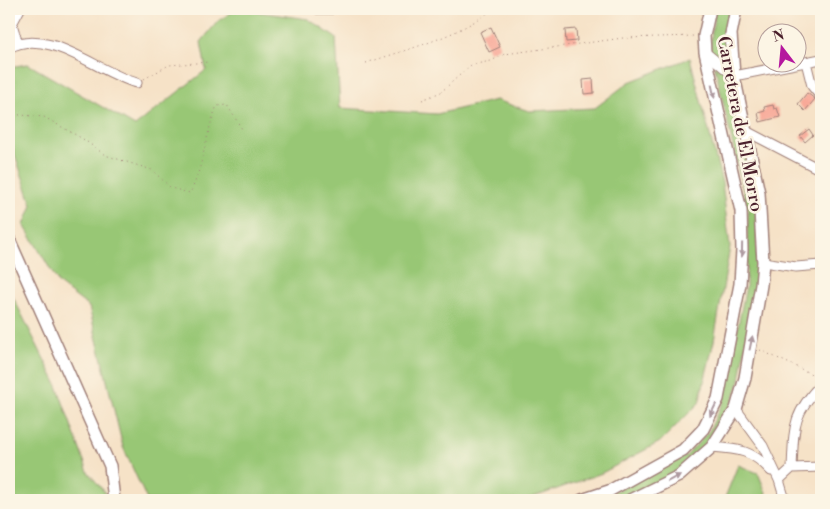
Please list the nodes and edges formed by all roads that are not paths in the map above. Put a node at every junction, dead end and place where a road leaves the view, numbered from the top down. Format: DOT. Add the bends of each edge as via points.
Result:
graph roads {
  1 [pos="20,9"];
  2 [pos="710,9"];
  3 [pos="736,9"];
  4 [pos="18,44"];
  5 [pos="9,48"];
  6 [pos="705,52"];
  7 [pos="821,59"];
  8 [pos="808,62"];
  9 [pos="808,70"];
  10 [pos="758,71"];
  11 [pos="734,76"];
  12 [pos="137,83"];
  13 [pos="821,96"];
  14 [pos="746,131"];
  15 [pos="821,170"];
  16 [pos="9,239"];
  17 [pos="763,262"];
  18 [pos="821,265"];
  19 [pos="821,384"];
  20 [pos="736,408"];
  21 [pos="712,447"];
  22 [pos="821,467"];
  23 [pos="792,468"];
  24 [pos="779,480"];
  25 [pos="114,500"];
  26 [pos="582,500"];
  27 [pos="630,500"];
  28 [pos="785,500"];
  1 -- 4 [label="street" via="12,24"];
  2 -- 6 [label="main road, Carretera de El Morro" via="704,36"];
  3 -- 11 [label="main road, Carretera de El Morro" via="731,34"];
  4 -- 5 [label="street"];
  4 -- 12 [label="street" via="35,41 73,53"];
  6 -- 11 [label="street"];
  6 -- 26 [label="main road, Carretera de El Morro, one-way" via="741,211 740,284 718,399 704,429 683,450 609,491"];
  7 -- 8 [label="street"];
  9 -- 13 [label="street" via="812,86"];
  10 -- 11 [label="street"];
  11 -- 14 [label="main road, Carretera de El Morro"];
  14 -- 15 [label="street"];
  14 -- 17 [label="main road, Carretera de El Morro" via="759,193"];
  16 -- 25 [label="main road" via="110,466"];
  17 -- 18 [label="street" via="796,267"];
  20 -- 17 [label="main road, Carretera de El Morro, one-way" via="745,378"];
  19 -- 23 [label="street" via="803,403 794,424"];
  20 -- 21 [label="main road, Carretera de El Morro"];
  20 -- 24 [label="street" via="757,435"];
  21 -- 24 [label="street" via="758,456"];
  27 -- 21 [label="main road, Carretera de El Morro, one-way" via="679,476"];
  22 -- 23 [label="street"];
  23 -- 24 [label="street"];
  24 -- 28 [label="street"];
}
